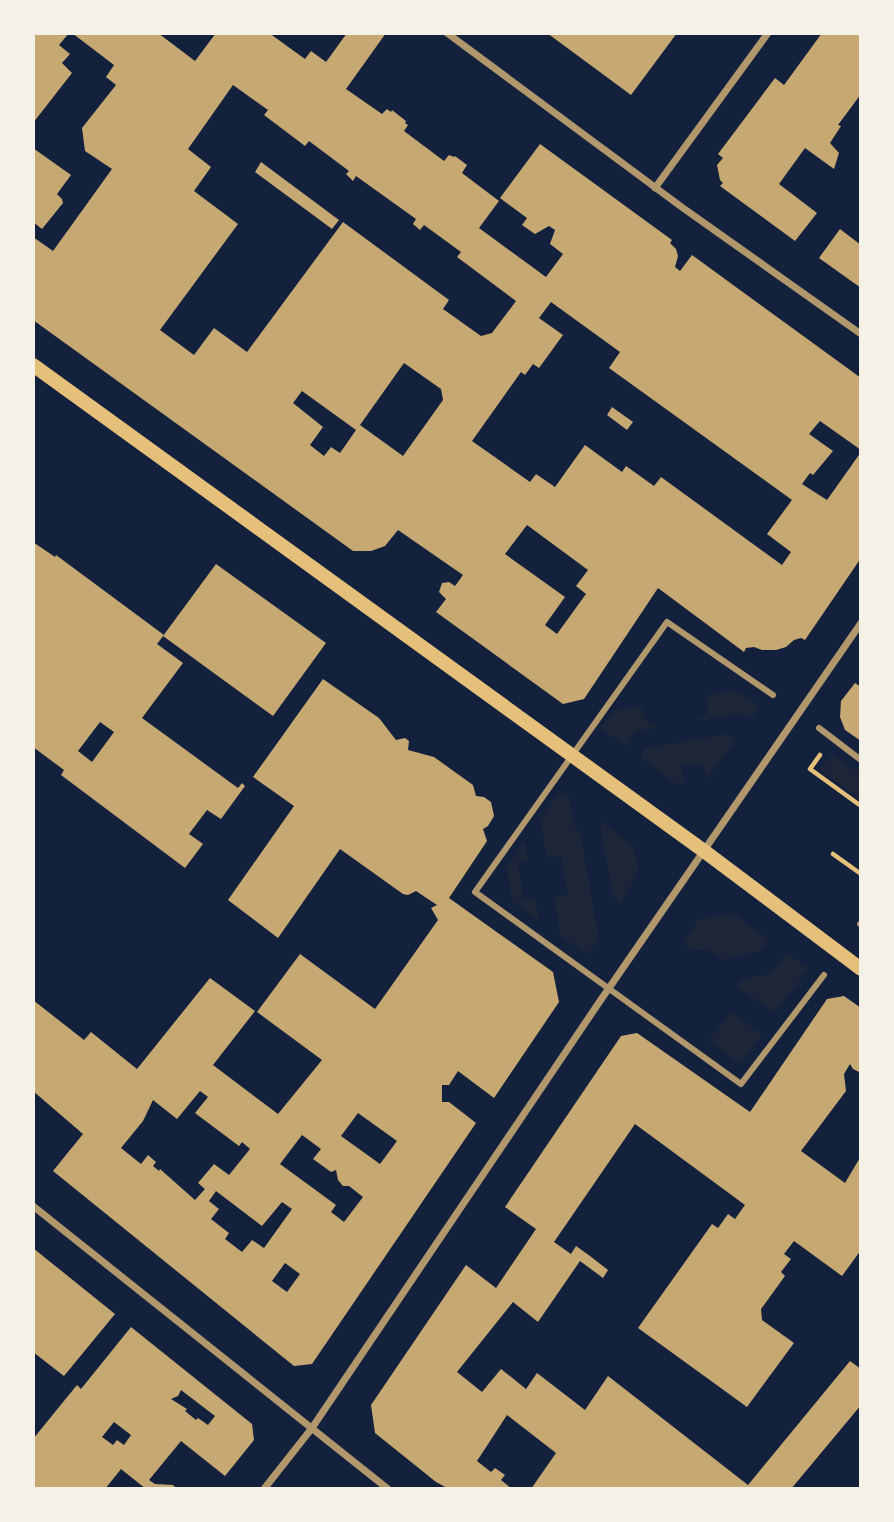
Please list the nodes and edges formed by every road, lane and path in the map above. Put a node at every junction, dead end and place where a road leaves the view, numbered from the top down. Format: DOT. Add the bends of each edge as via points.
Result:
graph roads {
  1 [pos="447,33"];
  2 [pos="768,33"];
  3 [pos="655,188"];
  4 [pos="861,334"];
  5 [pos="33,365"];
  6 [pos="861,623"];
  7 [pos="773,695"];
  8 [pos="819,728"];
  9 [pos="832,738"];
  10 [pos="570,754"];
  11 [pos="861,760"];
  12 [pos="861,806"];
  13 [pos="704,850"];
  14 [pos="834,854"];
  15 [pos="861,874"];
  16 [pos="861,970"];
  17 [pos="824,975"];
  18 [pos="610,988"];
  19 [pos="33,1206"];
  20 [pos="312,1428"];
  21 [pos="264,1489"];
  22 [pos="388,1489"];
  1 -- 3 [label="street"];
  2 -- 3 [label="street"];
  3 -- 4 [label="street"];
  5 -- 10 [label="main road"];
  6 -- 13 [label="street"];
  7 -- 10 [label="street" via="667,622"];
  8 -- 9 [label="street"];
  9 -- 11 [label="street"];
  9 -- 12 [label="path" via="810,769"];
  10 -- 13 [label="main road"];
  10 -- 18 [label="street" via="475,892"];
  13 -- 16 [label="main road"];
  13 -- 18 [label="street"];
  14 -- 15 [label="path"];
  17 -- 18 [label="street" via="741,1084"];
  18 -- 20 [label="street"];
  19 -- 20 [label="street"];
  20 -- 21 [label="street"];
  20 -- 22 [label="street"];
}
